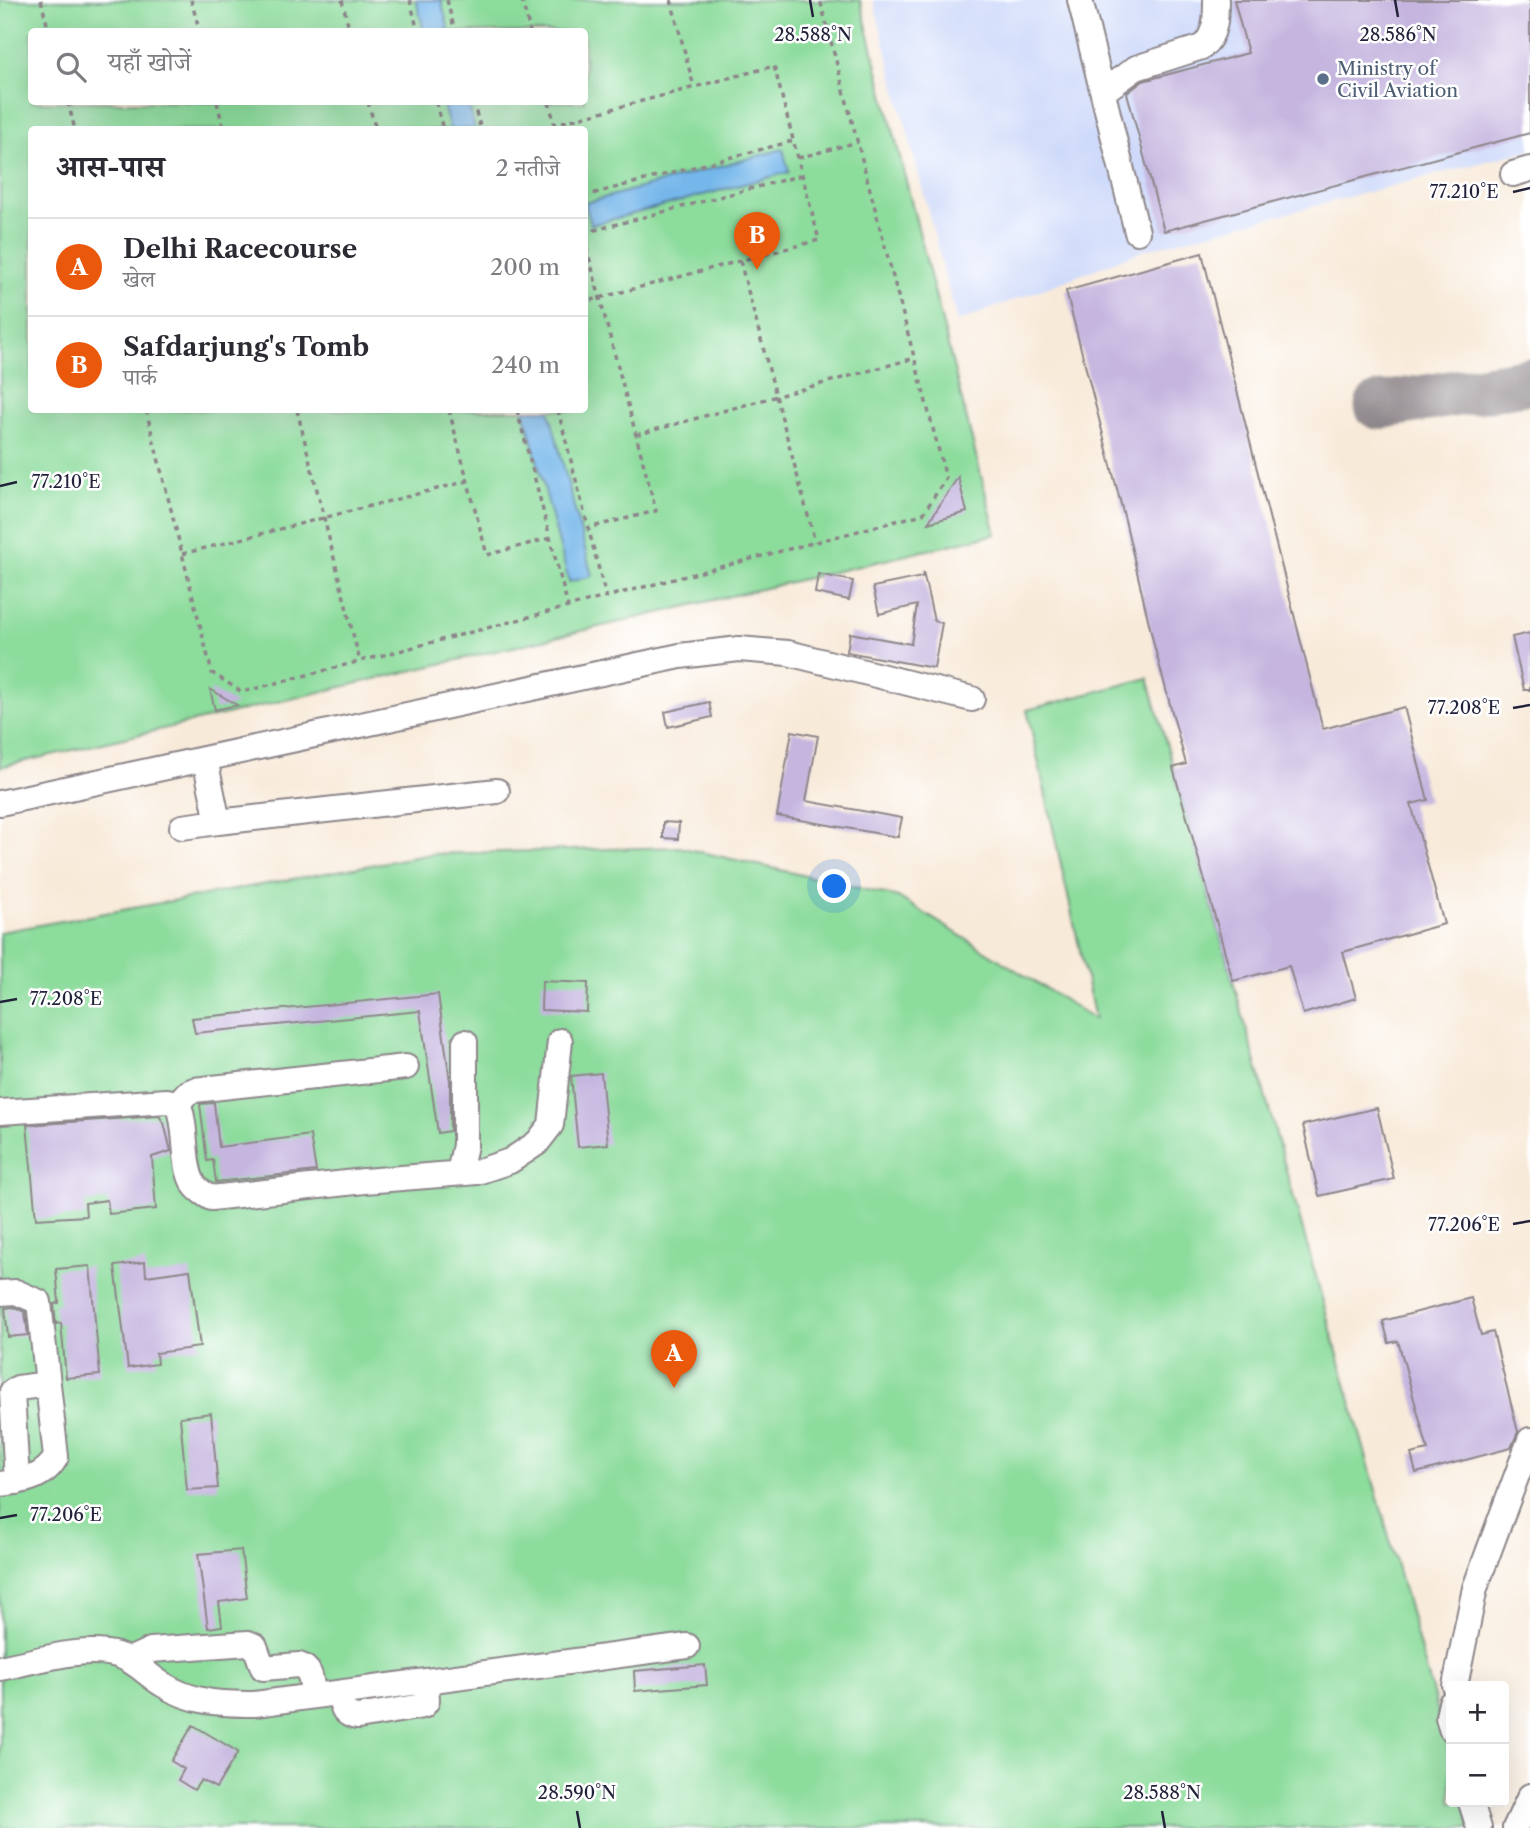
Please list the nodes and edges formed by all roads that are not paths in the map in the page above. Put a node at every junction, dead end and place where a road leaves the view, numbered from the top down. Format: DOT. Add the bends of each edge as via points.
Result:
graph roads {
  1 [pos="1080,0"];
  2 [pos="1216,0"];
  3 [pos="1104,91"];
  4 [pos="1137,232"];
  5 [pos="972,699"];
  6 [pos="205,759"];
  7 [pos="497,791"];
  8 [pos="0,803"];
  9 [pos="218,822"];
  10 [pos="182,827"];
  11 [pos="560,1041"];
  12 [pos="465,1042"];
  13 [pos="406,1067"];
  14 [pos="178,1103"];
  15 [pos="0,1112"];
  16 [pos="459,1173"];
  17 [pos="0,1293"];
  18 [pos="48,1384"];
  19 [pos="1530,1440"];
  20 [pos="9,1483"];
  21 [pos="687,1646"];
  22 [pos="129,1660"];
  23 [pos="0,1668"];
  24 [pos="263,1668"];
  25 [pos="1456,1681"];
  26 [pos="313,1696"];
  27 [pos="266,1703"];
  28 [pos="1530,1796"];
  29 [pos="1473,1807"];
  30 [pos="1479,1828"];
  31 [pos="1515,1828"];
  1 -- 3 [label="street"];
  2 -- 3 [label="street" via="1213,34 1202,47 1136,68"];
  3 -- 4 [label="street"];
  5 -- 6 [label="street" via="788,653 739,649 680,656"];
  6 -- 8 [label="street"];
  6 -- 9 [label="street"];
  7 -- 9 [label="street"];
  9 -- 10 [label="street"];
  11 -- 16 [label="street" via="551,1125 537,1143 510,1161"];
  12 -- 16 [label="street" via="465,1145"];
  13 -- 14 [label="street" via="194,1090"];
  14 -- 15 [label="street"];
  14 -- 16 [label="street" via="193,1184 211,1198"];
  17 -- 18 [label="street" via="16,1292 39,1302"];
  18 -- 20 [label="street" via="12,1392"];
  18 -- 20 [label="street" via="56,1457 42,1473"];
  19 -- 25 [label="street" via="1475,1588"];
  21 -- 26 [label="street"];
  22 -- 23 [label="street" via="92,1652"];
  22 -- 24 [label="street" via="151,1650 248,1643 255,1646"];
  22 -- 27 [label="street" via="185,1697 218,1704"];
  24 -- 26 [label="street" via="304,1667 310,1673"];
  24 -- 27 [label="street"];
  26 -- 27 [label="street"];
  28 -- 31 [label="street"];
  29 -- 30 [label="street"];
}
